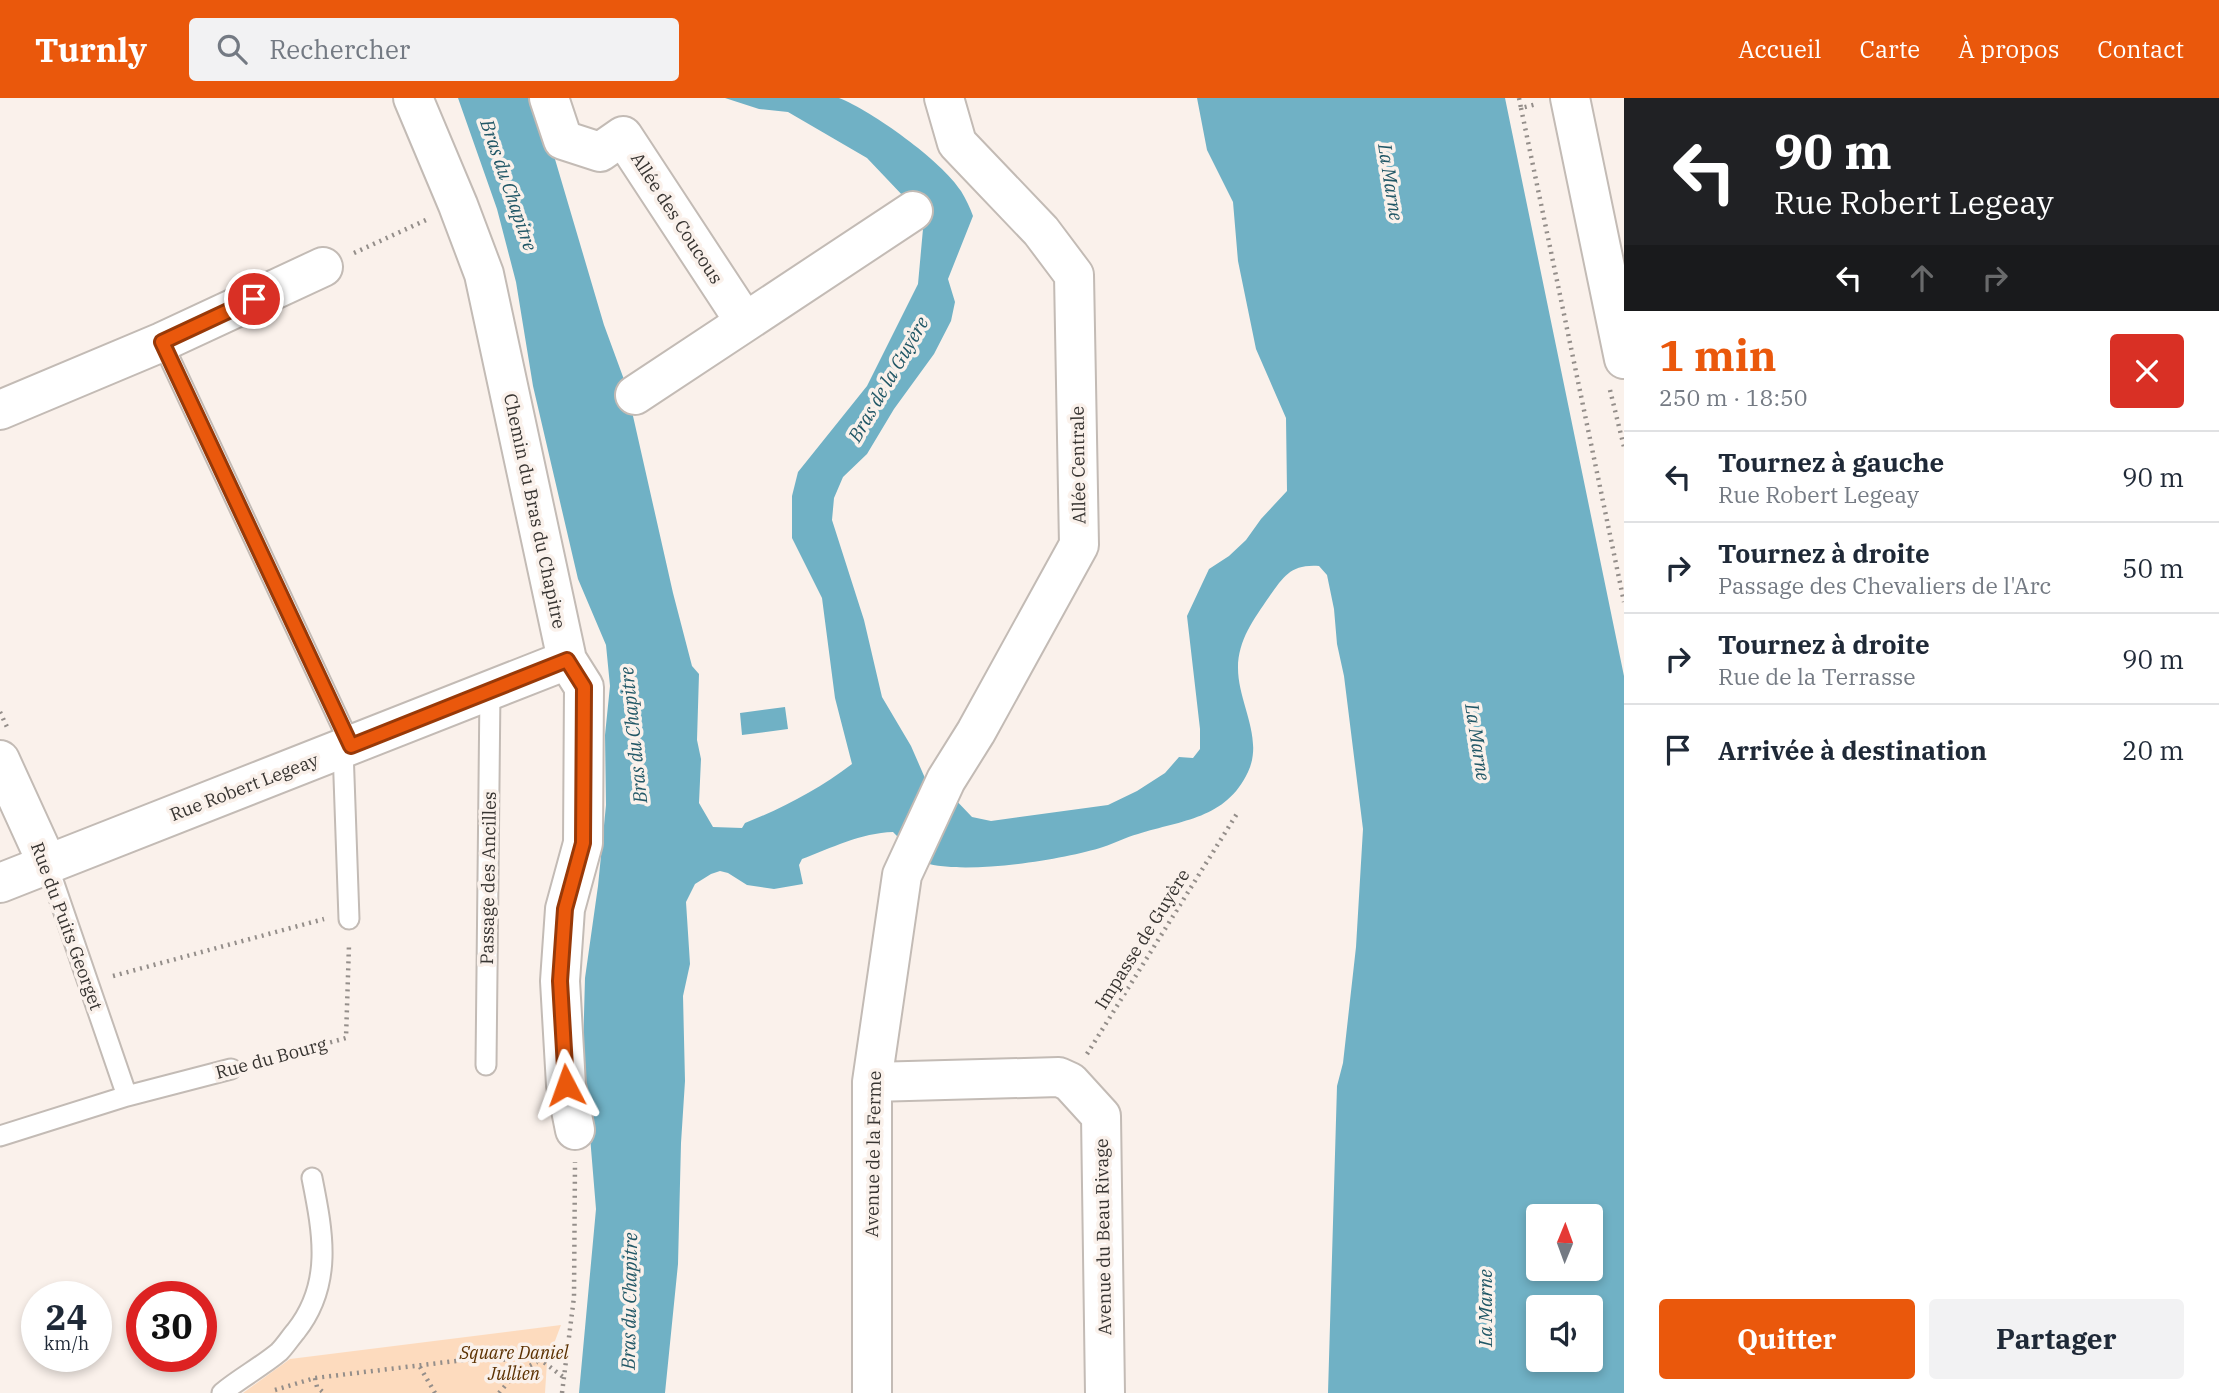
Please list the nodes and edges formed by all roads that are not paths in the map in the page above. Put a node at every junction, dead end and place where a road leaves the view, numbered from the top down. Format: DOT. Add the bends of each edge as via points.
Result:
graph roads {
  1 [pos="413,98"];
  2 [pos="549,98"];
  3 [pos="944,98"];
  4 [pos="1562,100"];
  5 [pos="913,211"];
  6 [pos="333,263"];
  7 [pos="745,322"];
  8 [pos="162,342"];
  9 [pos="1624,359"];
  10 [pos="635,395"];
  11 [pos="0,411"];
  12 [pos="567,660"];
  13 [pos="490,690"];
  14 [pos="347,748"];
  15 [pos="0,760"];
  16 [pos="47,863"];
  17 [pos="902,875"];
  18 [pos="0,883"];
  19 [pos="349,915"];
  20 [pos="486,1065"];
  21 [pos="231,1069"];
  22 [pos="872,1082"];
  23 [pos="127,1096"];
  24 [pos="575,1130"];
  25 [pos="0,1136"];
  26 [pos="312,1178"];
  27 [pos="222,1393"];
  28 [pos="872,1393"];
  29 [pos="1105,1393"];
  1 -- 12 [label="street, Chemin du Bras du Chapitre" via="484,274"];
  2 -- 7 [label="street, Allée des Coucous" via="563,140 600,152 623,136"];
  3 -- 17 [label="street, Allée Centrale" via="957,143 1041,231 1074,275 1079,545 946,780"];
  4 -- 9 [label="street"];
  5 -- 7 [label="street"];
  6 -- 8 [label="street"];
  7 -- 10 [label="street"];
  8 -- 11 [label="street"];
  8 -- 14 [label="lane"];
  12 -- 13 [label="street, Rue Robert Legeay"];
  12 -- 24 [label="street, Chemin du Bras du Chapitre" via="584,687 583,843 565,909 560,981 566,1085"];
  13 -- 14 [label="street, Rue Robert Legeay"];
  13 -- 20 [label="lane, Passage des Ancilles"];
  14 -- 16 [label="street, Rue Robert Legeay"];
  14 -- 19 [label="lane"];
  15 -- 16 [label="street, Rue du Puits Georget"];
  16 -- 18 [label="street, Rue Robert Legeay"];
  16 -- 23 [label="lane, Rue du Puits Georget"];
  17 -- 22 [label="street, Avenue de la Ferme"];
  21 -- 23 [label="lane, Rue du Bourg"];
  22 -- 28 [label="street, Avenue de la Ferme"];
  22 -- 29 [label="street, Avenue du Beau Rivage" via="1059,1077 1070,1082 1101,1116"];
  23 -- 25 [label="lane, Rue du Bourg"];
  26 -- 27 [label="lane" via="323,1251 320,1287 308,1316 280,1351"];
}
